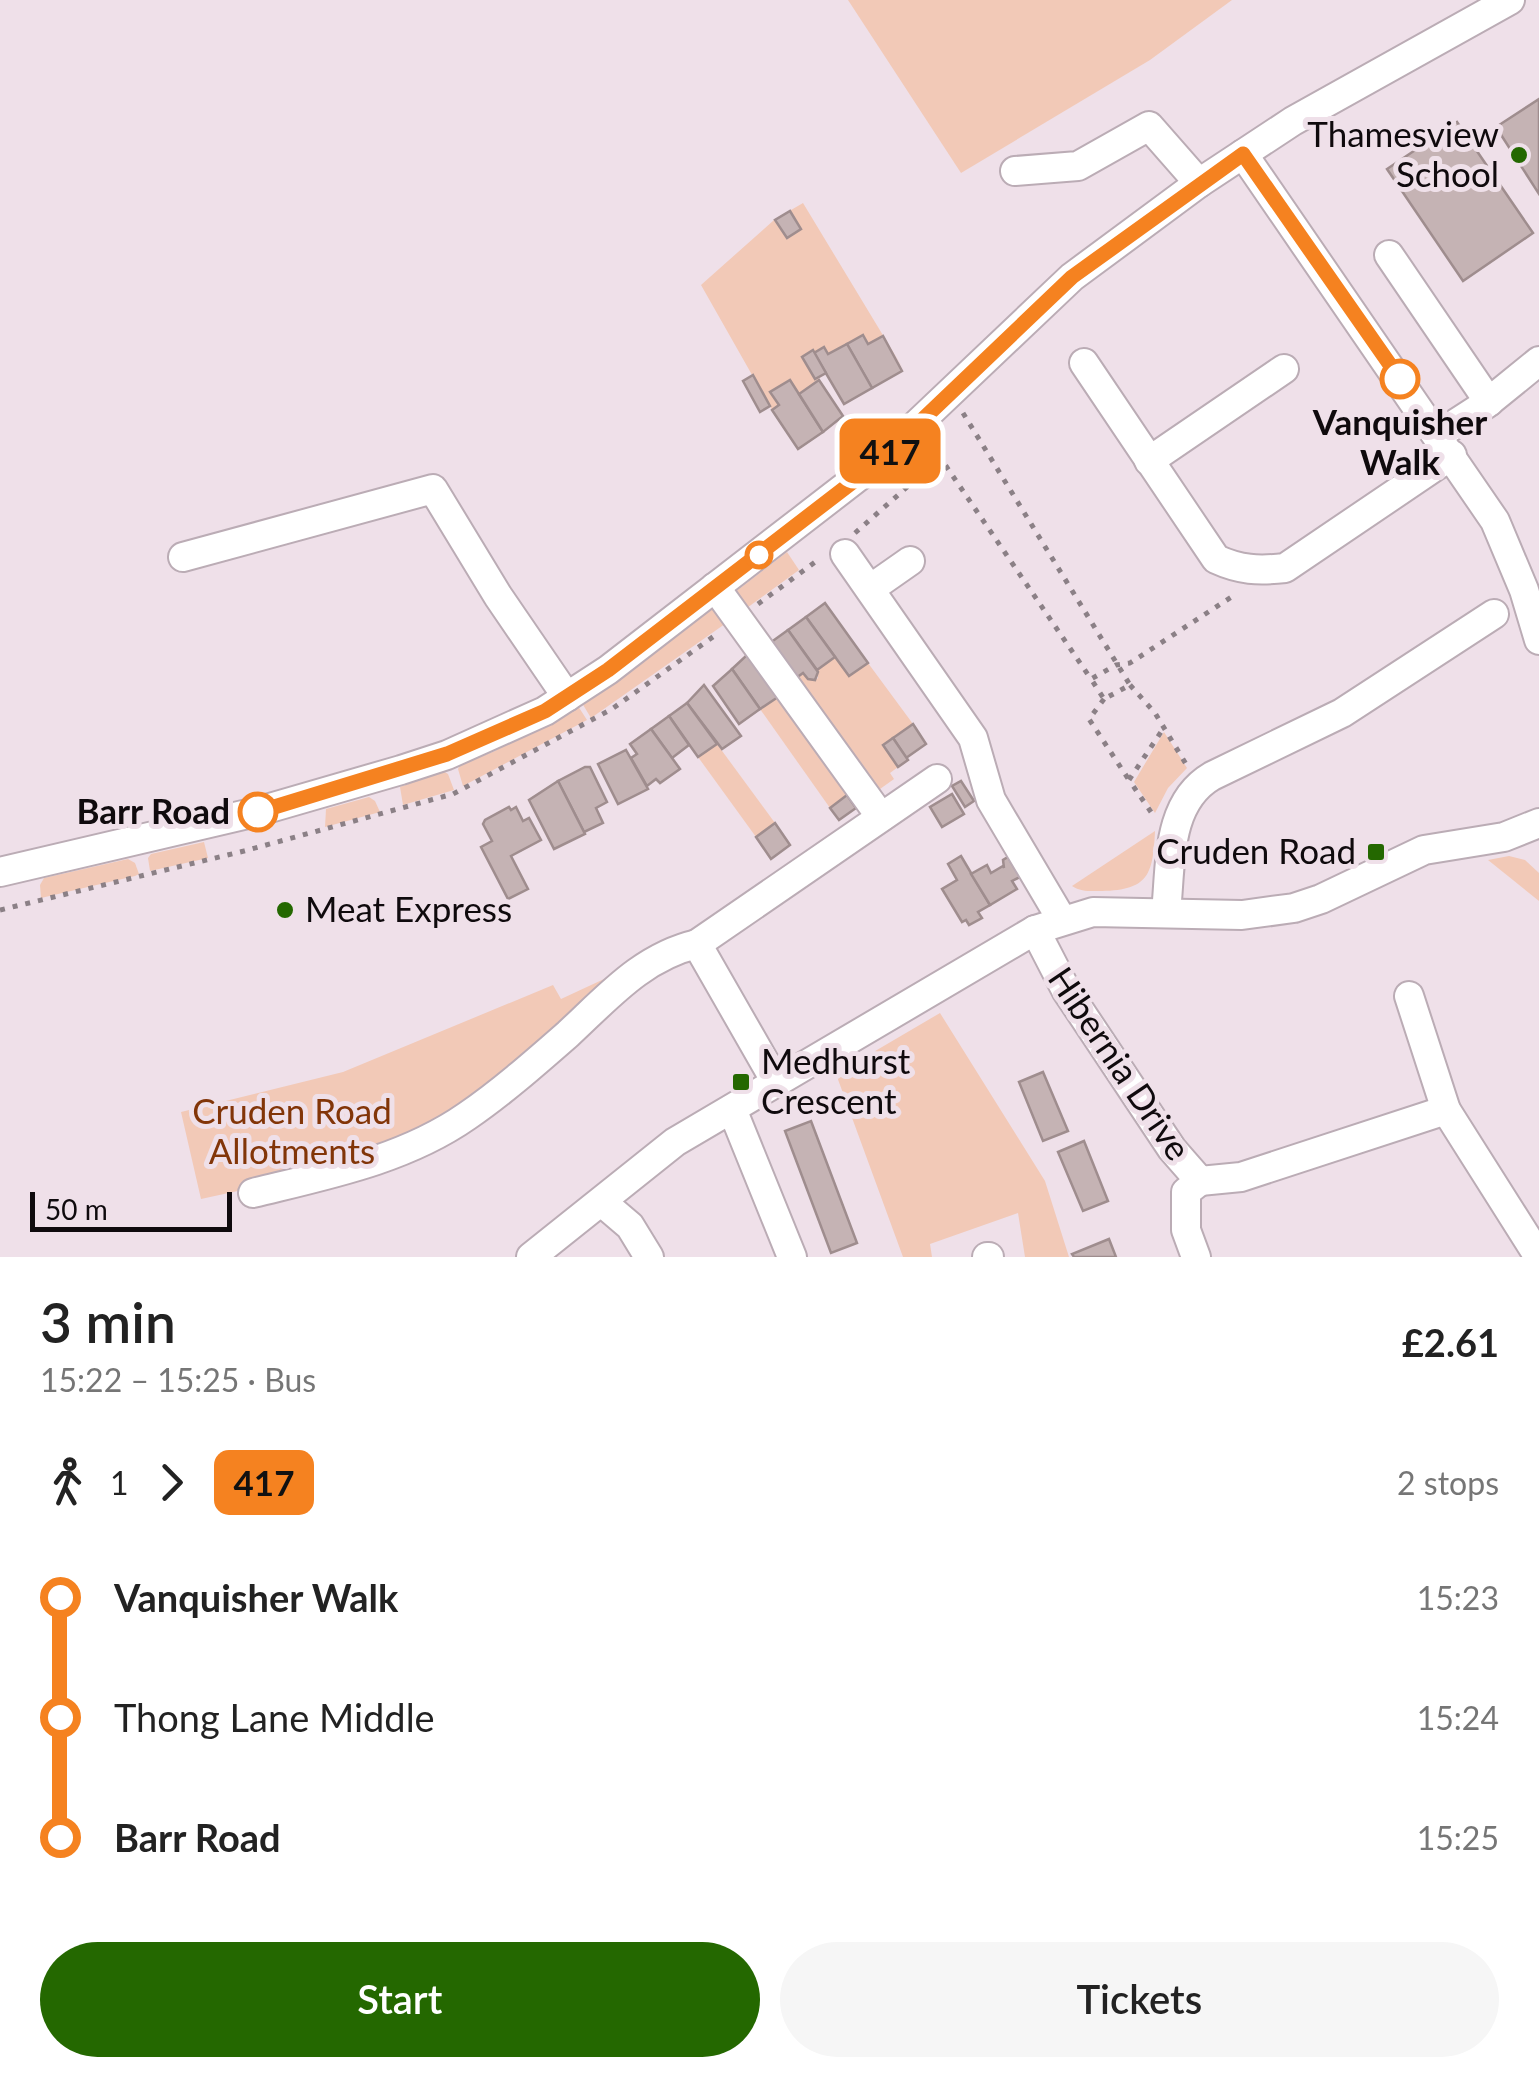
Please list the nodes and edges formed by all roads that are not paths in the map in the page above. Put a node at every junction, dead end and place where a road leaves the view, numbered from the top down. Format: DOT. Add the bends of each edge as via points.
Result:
graph roads {
  1 [pos="1510,0"];
  2 [pos="1243,154"];
  3 [pos="1015,171"];
  4 [pos="1199,184"];
  5 [pos="1389,255"];
  6 [pos="1539,361"];
  7 [pos="1084,363"];
  8 [pos="1284,369"];
  9 [pos="1488,402"];
  10 [pos="1445,445"];
  11 [pos="1148,460"];
  12 [pos="845,554"];
  13 [pos="183,557"];
  14 [pos="910,561"];
  15 [pos="1531,585"];
  16 [pos="715,587"];
  17 [pos="870,588"];
  18 [pos="1494,614"];
  19 [pos="1539,640"];
  20 [pos="567,696"];
  21 [pos="937,779"];
  22 [pos="881,818"];
  23 [pos="1539,823"];
  24 [pos="0,872"];
  25 [pos="1166,912"];
  26 [pos="1062,920"];
  27 [pos="1035,930"];
  28 [pos="697,944"];
  29 [pos="1408,996"];
  30 [pos="776,1082"];
  31 [pos="732,1109"];
  32 [pos="1446,1110"];
  33 [pos="1200,1180"];
  34 [pos="252,1194"];
  35 [pos="603,1203"];
  36 [pos="532,1257"];
  37 [pos="649,1257"];
  38 [pos="792,1257"];
  39 [pos="1196,1257"];
  40 [pos="1539,1257"];
  1 -- 2 [label="street"];
  2 -- 4 [label="street"];
  2 -- 10 [label="street"];
  3 -- 4 [label="street" via="1078,166 1150,126"];
  4 -- 16 [label="street" via="1072,277 918,425"];
  5 -- 9 [label="street"];
  6 -- 9 [label="street"];
  7 -- 11 [label="street"];
  8 -- 11 [label="street"];
  9 -- 10 [label="street"];
  10 -- 11 [label="street" via="1285,568 1273,569 1238,569 1216,558"];
  10 -- 15 [label="street"];
  12 -- 17 [label="street"];
  13 -- 20 [label="street" via="433,489"];
  14 -- 17 [label="street"];
  15 -- 19 [label="street"];
  16 -- 20 [label="street"];
  16 -- 22 [label="street"];
  17 -- 26 [label="street" via="974,738 991,800"];
  18 -- 25 [label="street" via="1342,713 1199,784 1176,823"];
  20 -- 24 [label="street" via="501,732 401,770"];
  21 -- 22 [label="street"];
  22 -- 28 [label="street"];
  23 -- 25 [label="street" via="1504,837 1424,850 1294,908 1242,915"];
  25 -- 26 [label="street" via="1092,912"];
  26 -- 27 [label="street"];
  27 -- 30 [label="street"];
  27 -- 33 [label="street, Hibernia Drive" via="1172,1150"];
  28 -- 30 [label="street"];
  28 -- 34 [label="street" via="670,950 640,969 468,1116 419,1146"];
  29 -- 32 [label="street"];
  30 -- 31 [label="street"];
  31 -- 35 [label="street" via="675,1142"];
  31 -- 38 [label="street"];
  32 -- 33 [label="street, Hibernia Drive" via="1241,1177"];
  32 -- 40 [label="street"];
  33 -- 39 [label="street" via="1186,1192 1186,1230"];
  35 -- 36 [label="street"];
  35 -- 37 [label="street" via="630,1226"];
}
